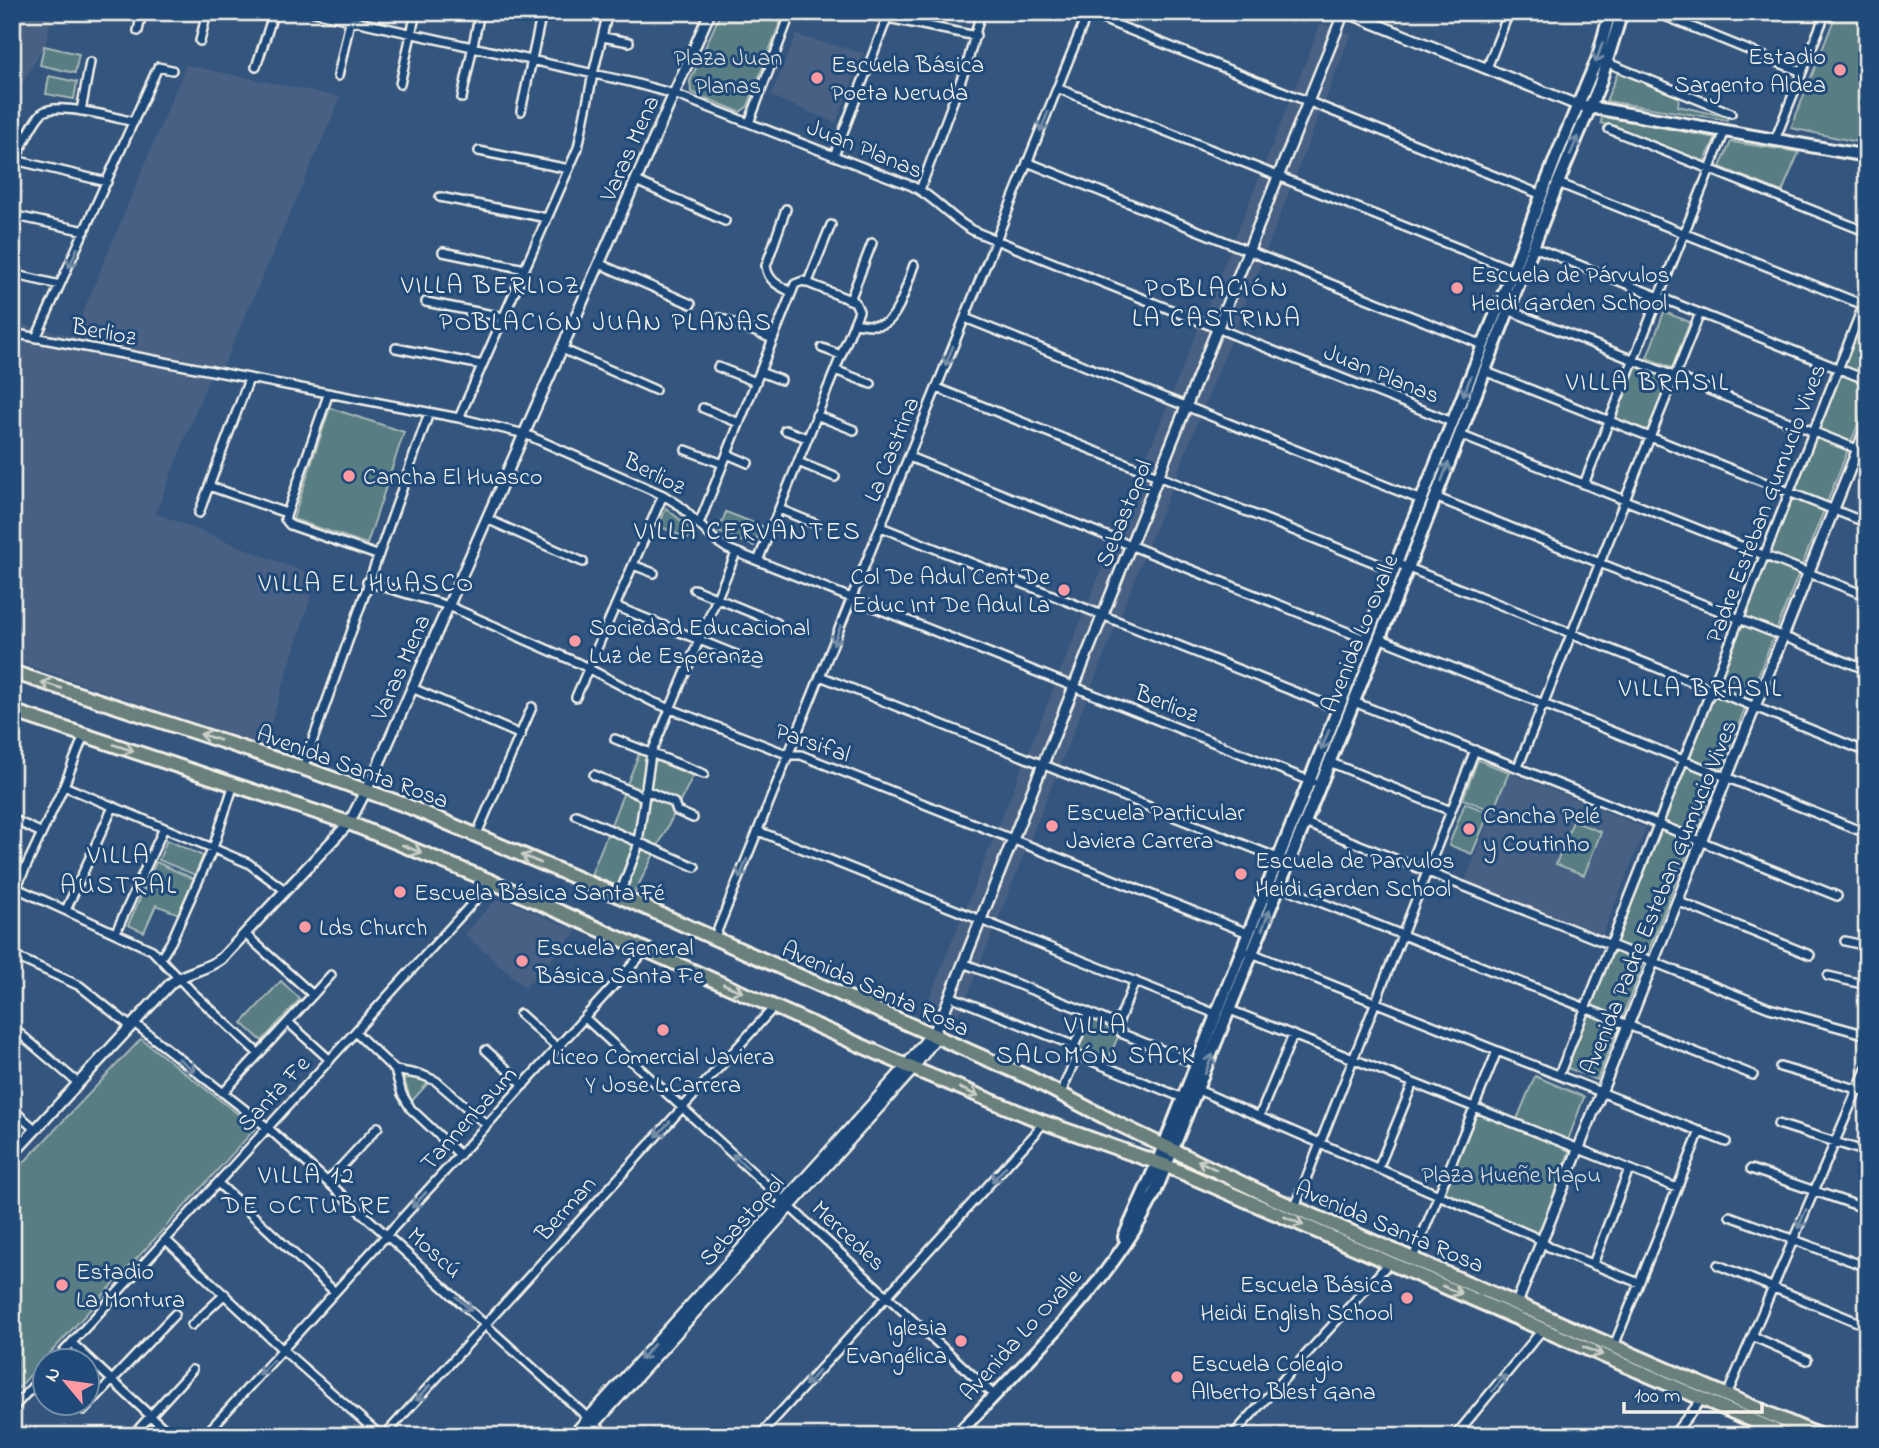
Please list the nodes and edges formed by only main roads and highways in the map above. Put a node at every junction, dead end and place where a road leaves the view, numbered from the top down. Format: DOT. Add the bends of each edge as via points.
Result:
graph roads {
  1 [pos="1610,12"];
  2 [pos="1622,12"];
  3 [pos="1577,105"];
  4 [pos="1590,108"];
  5 [pos="1867,156"];
  6 [pos="12,672"];
  7 [pos="12,711"];
  8 [pos="1248,952"];
  9 [pos="1169,1147"];
  10 [pos="1162,1164"];
  11 [pos="956,1436"];
  12 [pos="1788,1436"];
  13 [pos="1820,1436"];
  1 -- 3 [label="main road, Avenida Lo Ovalle, one-way" via="1598,57"];
  2 -- 4 [label="main road, Avenida Lo Ovalle"];
  3 -- 4 [label="main road"];
  3 -- 8 [label="main road, Avenida Lo Ovalle, one-way" via="1248,933"];
  4 -- 5 [label="main road"];
  8 -- 4 [label="main road, Avenida Lo Ovalle, one-way" via="1280,886"];
  9 -- 6 [label="main road, Avenida Santa Rosa, one-way" via="934,1033 367,790"];
  7 -- 10 [label="main road, Avenida Santa Rosa, one-way" via="349,822 910,1067 1043,1122"];
  9 -- 8 [label="main road, Avenida Lo Ovalle, one-way" via="1198,1090"];
  8 -- 9 [label="main road, Avenida Lo Ovalle" via="1216,1014"];
  9 -- 10 [label="main road, Avenida Lo Ovalle"];
  13 -- 9 [label="main road, Avenida Santa Rosa, one-way" via="1294,1207"];
  10 -- 11 [label="main road, Avenida Lo Ovalle" via="1114,1259"];
  10 -- 12 [label="main road, Avenida Santa Rosa, one-way"];
}
